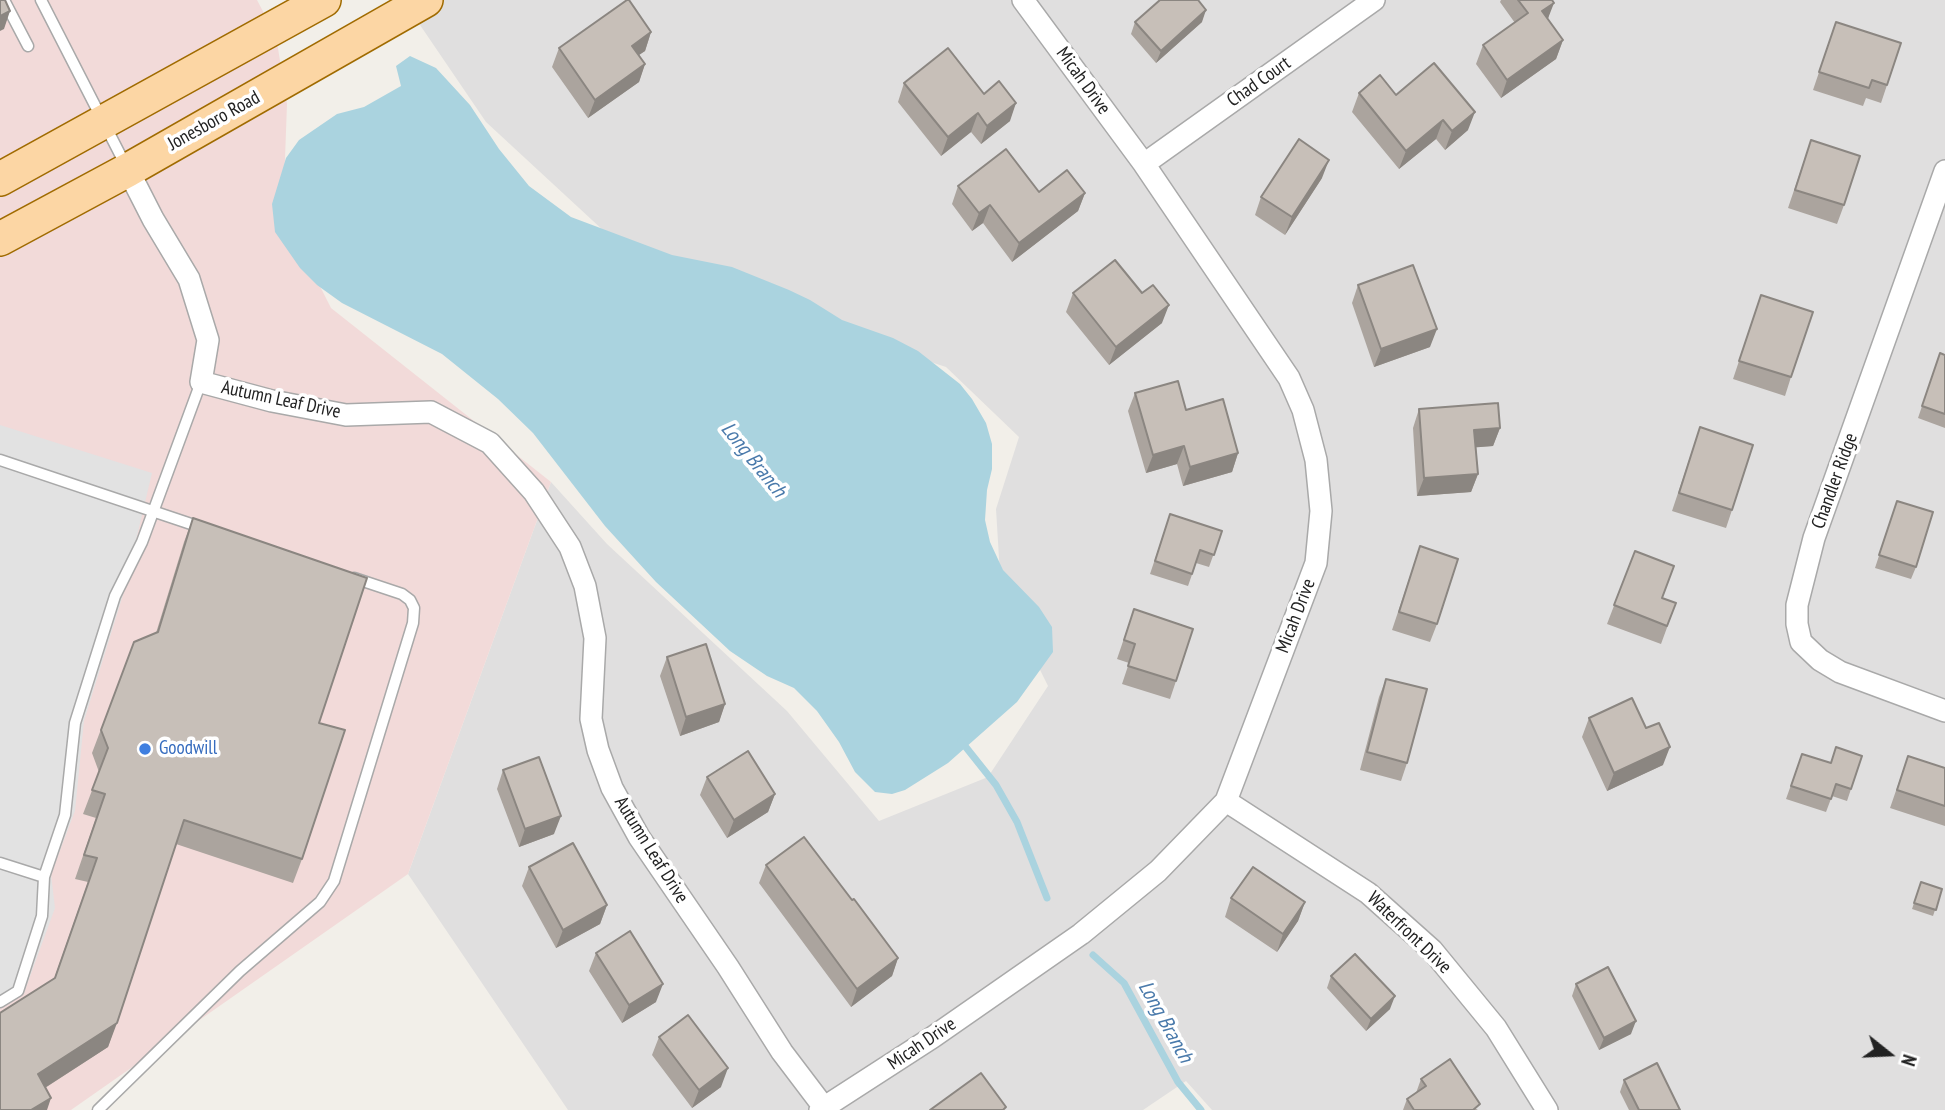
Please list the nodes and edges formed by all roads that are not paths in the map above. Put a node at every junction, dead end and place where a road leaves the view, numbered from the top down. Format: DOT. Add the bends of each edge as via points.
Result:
graph roads {
  1 [pos="4,0"];
  2 [pos="41,0"];
  3 [pos="324,0"];
  4 [pos="426,0"];
  5 [pos="1023,0"];
  6 [pos="1374,0"];
  7 [pos="28,46"];
  8 [pos="104,121"];
  9 [pos="1144,164"];
  10 [pos="128,170"];
  11 [pos="1945,171"];
  12 [pos="0,179"];
  13 [pos="0,239"];
  14 [pos="201,382"];
  15 [pos="0,460"];
  16 [pos="154,511"];
  17 [pos="219,533"];
  18 [pos="337,572"];
  19 [pos="1945,711"];
  20 [pos="1226,801"];
  21 [pos="0,863"];
  22 [pos="44,877"];
  23 [pos="0,1002"];
  24 [pos="823,1109"];
  25 [pos="99,1110"];
  26 [pos="1547,1110"];
  1 -- 7 [label="lane"];
  2 -- 8 [label="lane"];
  3 -- 8 [label="main road"];
  4 -- 10 [label="main road, Jonesboro Road"];
  5 -- 9 [label="street, Micah Drive"];
  6 -- 9 [label="street, Chad Court"];
  8 -- 10 [label="lane"];
  8 -- 12 [label="main road"];
  9 -- 20 [label="street, Micah Drive" via="1289,379 1316,460 1321,511 1316,563"];
  10 -- 13 [label="main road, Jonesboro Road"];
  10 -- 14 [label="street, Autumn Leaf Drive" via="189,279 208,340"];
  11 -- 19 [label="street, Chandler Ridge" via="1815,538 1797,605 1797,624 1801,642 1840,672"];
  14 -- 16 [label="lane"];
  14 -- 24 [label="street, Autumn Leaf Drive" via="346,415 431,412 490,443 534,492 570,547 585,586 595,638 591,719 612,788 639,837"];
  15 -- 16 [label="lane"];
  16 -- 17 [label="lane"];
  16 -- 22 [label="lane" via="115,596 75,723 65,815"];
  18 -- 25 [label="lane" via="402,594 414,608 334,881 320,902 240,971"];
  20 -- 24 [label="street, Micah Drive" via="1158,871 1081,934"];
  20 -- 26 [label="street, Waterfront Drive" via="1368,893 1432,950 1496,1028"];
  21 -- 22 [label="lane"];
  22 -- 23 [label="lane" via="42,916 18,991"];
}
